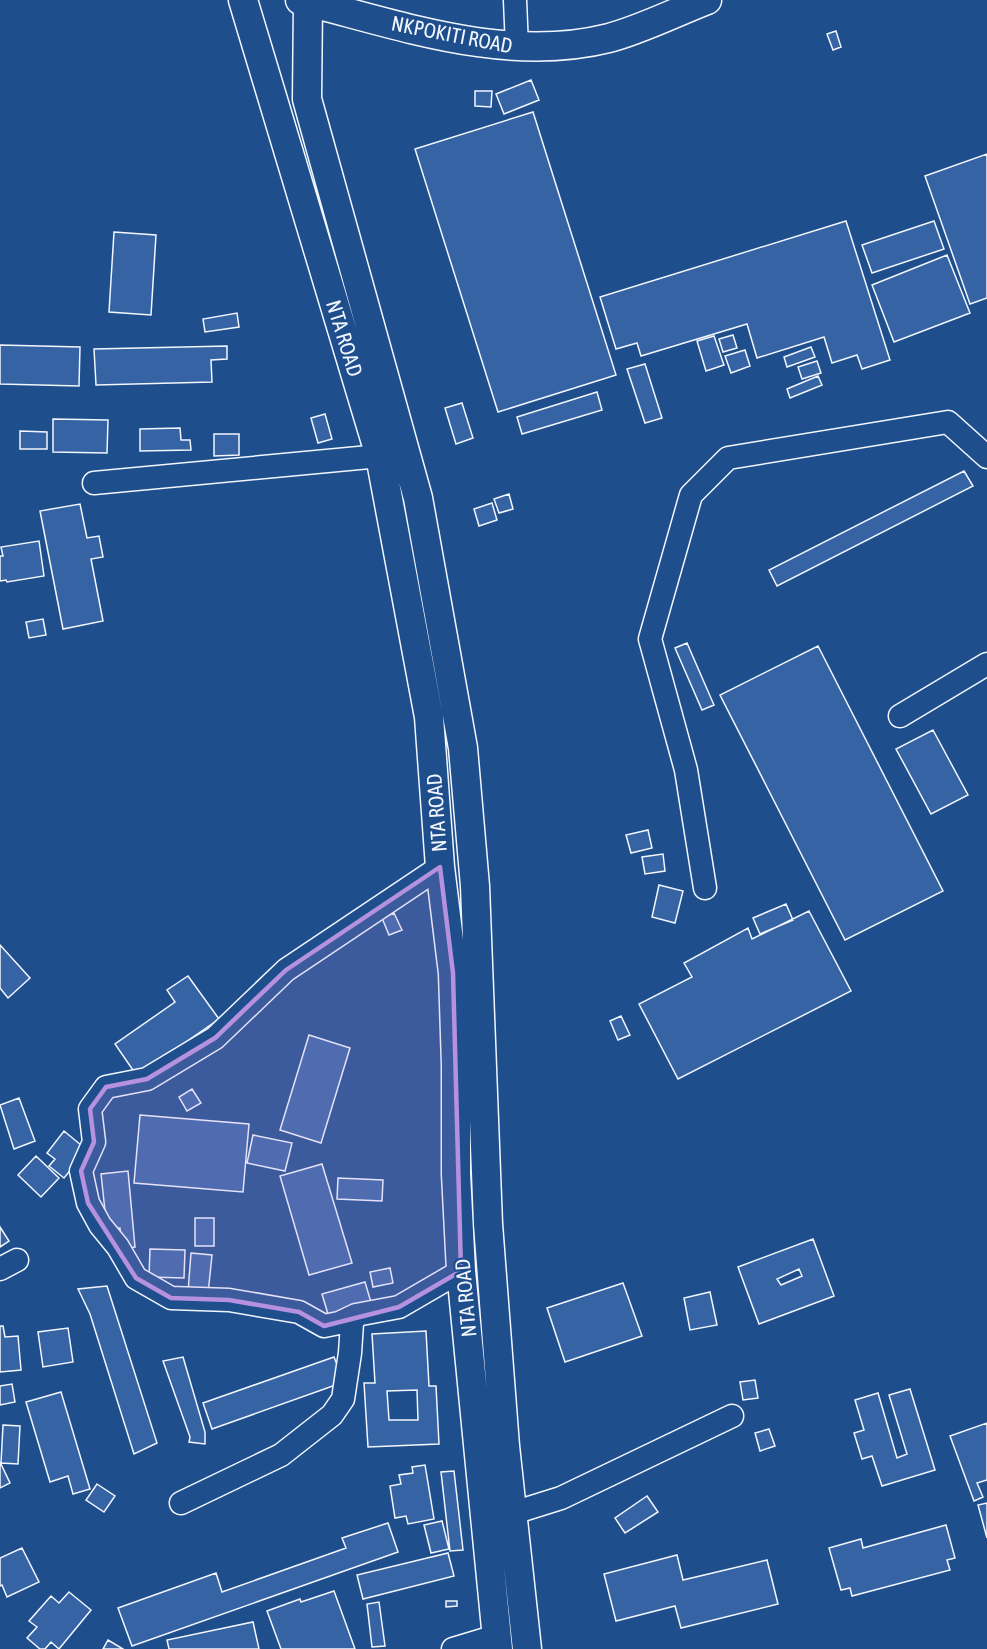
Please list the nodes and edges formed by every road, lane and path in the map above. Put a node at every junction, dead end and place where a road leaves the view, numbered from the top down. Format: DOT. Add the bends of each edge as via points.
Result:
graph roads {
  1 [pos="243,0"];
  2 [pos="515,0"];
  3 [pos="707,0"];
  4 [pos="304,1"];
  5 [pos="517,47"];
  6 [pos="380,456"];
  7 [pos="987,458"];
  8 [pos="94,483"];
  9 [pos="987,664"];
  10 [pos="900,716"];
  11 [pos="440,867"];
  12 [pos="705,888"];
  13 [pos="461,1271"];
  14 [pos="356,1315"];
  15 [pos="732,1416"];
  16 [pos="181,1503"];
  17 [pos="513,1513"];
  18 [pos="497,1642"];
  19 [pos="453,1649"];
  20 [pos="527,1649"];
  1 -- 6 [label="main road, NTA ROAD"];
  2 -- 5 [label="street"];
  3 -- 5 [label="main road, NKPOKITI ROAD" via="610,38"];
  4 -- 5 [label="main road, NKPOKITI ROAD" via="467,40"];
  4 -- 17 [label="main road, NTA ROAD" via="307,99 418,498 462,747 475,886 488,1224"];
  6 -- 8 [label="street"];
  6 -- 11 [label="main road, NTA ROAD" via="429,717"];
  7 -- 12 [label="street" via="948,422 728,458 691,495 650,639 687,770"];
  9 -- 10 [label="street"];
  11 -- 13 [label="main road, NTA ROAD" via="453,973"];
  11 -- 14 [label="street" via="286,970 214,1038 147,1079 106,1087 90,1109 94,1142 81,1171 88,1203 136,1278 171,1298 230,1300 299,1312 324,1326"];
  13 -- 14 [label="street" via="399,1307"];
  13 -- 18 [label="main road, NTA ROAD"];
  14 -- 16 [label="street" via="343,1398 332,1415 281,1455"];
  15 -- 17 [label="street" via="561,1498"];
  17 -- 20 [label="main road, NTA ROAD"];
  18 -- 19 [label="street"];
}
